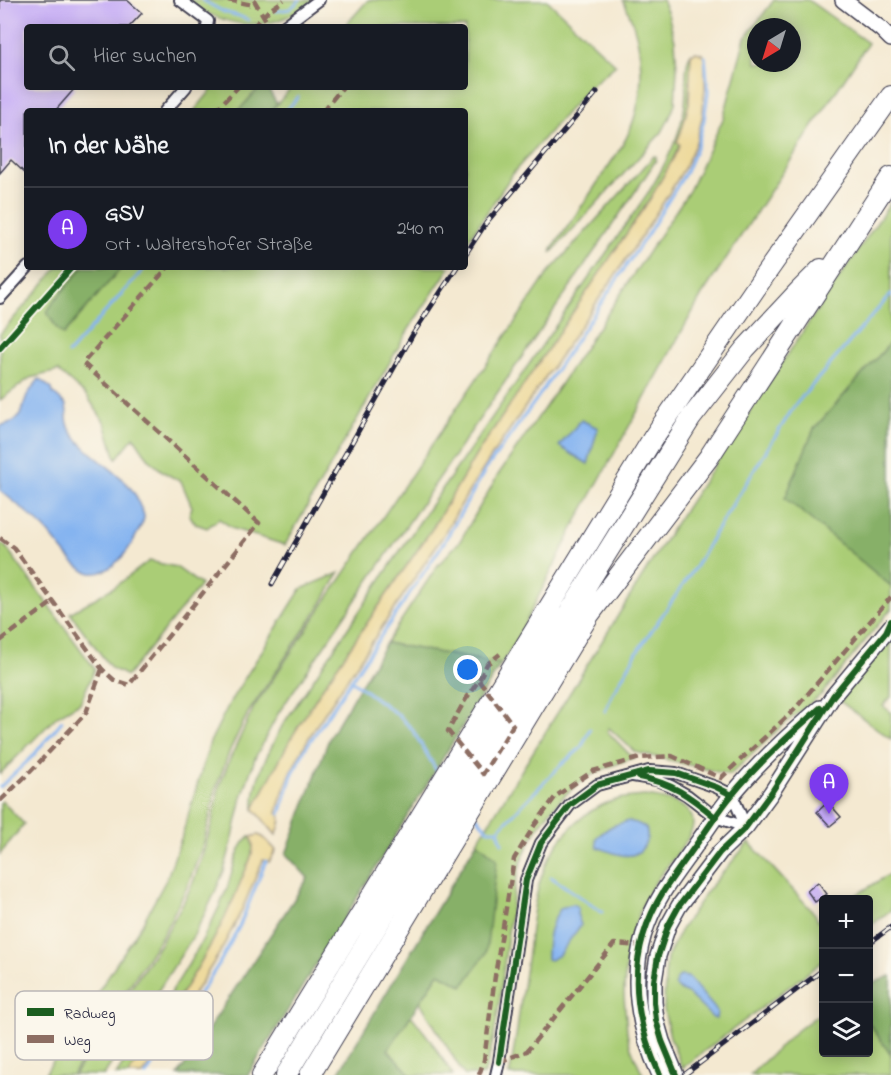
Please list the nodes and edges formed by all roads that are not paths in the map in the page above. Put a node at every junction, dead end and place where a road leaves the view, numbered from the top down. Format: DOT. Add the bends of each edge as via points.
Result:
graph roads {
  1 [pos="180,0"];
  2 [pos="319,0"];
  3 [pos="843,0"];
  4 [pos="208,24"];
  5 [pos="287,24"];
  6 [pos="891,39"];
  7 [pos="183,90"];
  8 [pos="891,96"];
  9 [pos="168,108"];
  10 [pos="891,177"];
  11 [pos="848,242"];
  12 [pos="25,270"];
  13 [pos="0,298"];
  14 [pos="891,626"];
  15 [pos="833,696"];
  16 [pos="630,776"];
  17 [pos="732,795"];
  18 [pos="715,817"];
  19 [pos="746,827"];
  20 [pos="262,1075"];
  21 [pos="286,1075"];
  22 [pos="310,1075"];
  23 [pos="496,1075"];
  24 [pos="660,1075"];
  25 [pos="676,1075"];
  1 -- 4 [label="street"];
  2 -- 5 [label="street"];
  3 -- 6 [label="main road"];
  7 -- 9 [label="street"];
  8 -- 20 [label="highway" via="653,438"];
  10 -- 11 [label="highway"];
  11 -- 21 [label="highway" via="745,349 691,417"];
  11 -- 22 [label="highway" via="709,457 589,615"];
  12 -- 13 [label="street"];
  14 -- 15 [label="main road"];
  15 -- 17 [label="main road"];
  15 -- 19 [label="main road"];
  16 -- 17 [label="street" via="649,771 676,773"];
  16 -- 18 [label="street" via="671,786"];
  16 -- 23 [label="street" via="597,784 570,805 541,843 526,880"];
  17 -- 18 [label="main road"];
  17 -- 19 [label="street"];
  18 -- 19 [label="street"];
  18 -- 24 [label="main road" via="664,891 641,946 638,1010"];
  19 -- 25 [label="main road" via="720,852 679,906 658,956 654,1010"];
}
